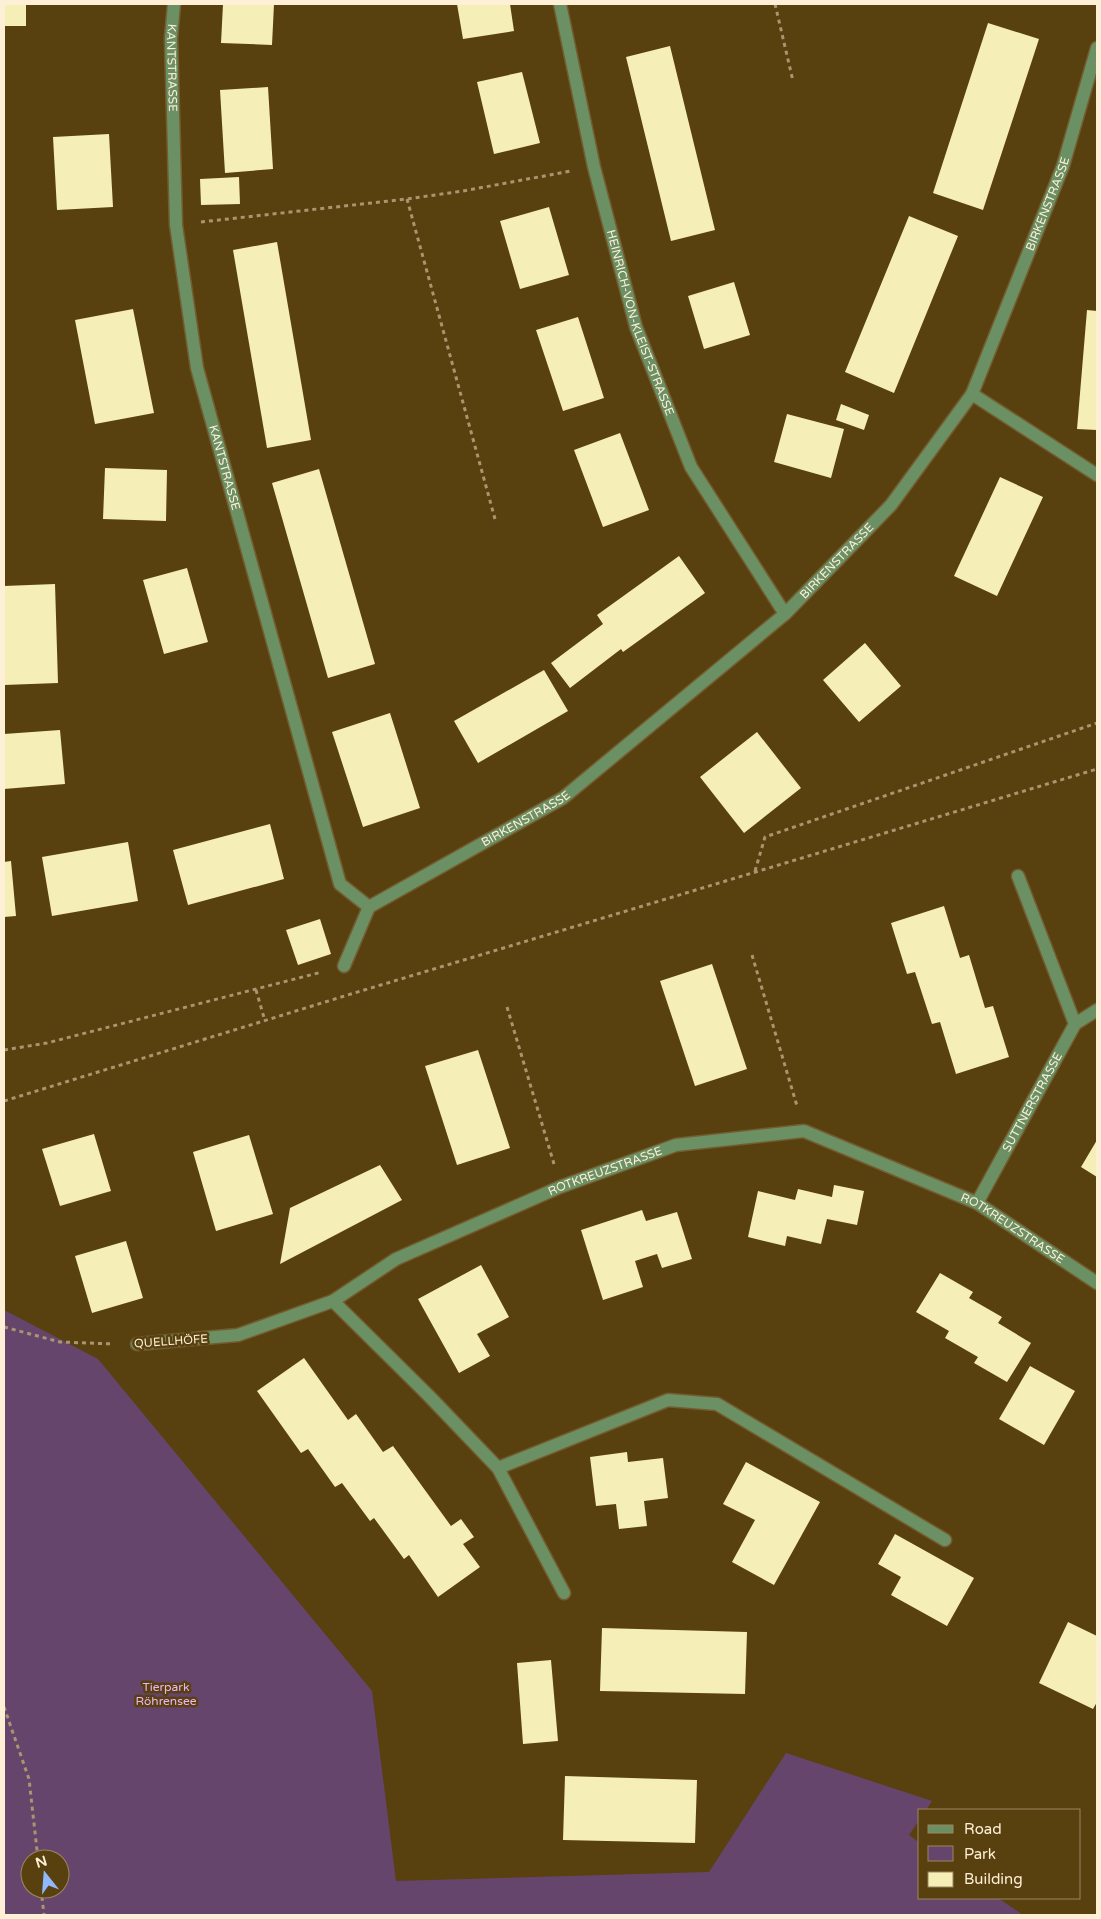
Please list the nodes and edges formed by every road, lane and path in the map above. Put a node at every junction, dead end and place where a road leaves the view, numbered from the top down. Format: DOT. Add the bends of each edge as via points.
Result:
graph roads {
  1 [pos="174,4"];
  2 [pos="560,4"];
  3 [pos="775,4"];
  4 [pos="1097,48"];
  5 [pos="793,81"];
  6 [pos="594,167"];
  7 [pos="407,199"];
  8 [pos="176,225"];
  9 [pos="972,394"];
  10 [pos="1097,475"];
  11 [pos="495,520"];
  12 [pos="785,614"];
  13 [pos="1097,722"];
  14 [pos="1097,769"];
  15 [pos="755,872"];
  16 [pos="1018,876"];
  17 [pos="369,907"];
  18 [pos="752,955"];
  19 [pos="344,966"];
  20 [pos="256,990"];
  21 [pos="507,1007"];
  22 [pos="1097,1010"];
  23 [pos="265,1021"];
  24 [pos="1075,1024"];
  25 [pos="4,1050"];
  26 [pos="4,1101"];
  27 [pos="804,1131"];
  28 [pos="560,1187"];
  29 [pos="977,1203"];
  30 [pos="1097,1283"];
  31 [pos="334,1301"];
  32 [pos="4,1327"];
  33 [pos="137,1344"];
  34 [pos="498,1468"];
  35 [pos="945,1540"];
  36 [pos="564,1593"];
  37 [pos="4,1707"];
  38 [pos="37,1849"];
  39 [pos="43,1899"];
  40 [pos="44,1915"];
  1 -- 8 [label="street, KANTSTRASSE" via="171,38"];
  2 -- 6 [label="street, HEINRICH-VON-KLEIST-STRASSE"];
  3 -- 5 [label="path"];
  4 -- 9 [label="street, BIRKENSTRASSE" via="1064,166"];
  6 -- 7 [label="path"];
  6 -- 12 [label="street, HEINRICH-VON-KLEIST-STRASSE" via="636,327 690,467"];
  7 -- 8 [label="path"];
  7 -- 11 [label="path"];
  8 -- 17 [label="street, KANTSTRASSE" via="197,368 340,884"];
  9 -- 10 [label="street"];
  9 -- 12 [label="street, BIRKENSTRASSE" via="891,505"];
  12 -- 17 [label="street, BIRKENSTRASSE" via="563,798"];
  13 -- 15 [label="path" via="766,837"];
  14 -- 15 [label="path"];
  15 -- 23 [label="path"];
  16 -- 24 [label="street"];
  17 -- 19 [label="street"];
  18 -- 27 [label="path"];
  19 -- 20 [label="path"];
  20 -- 23 [label="path"];
  20 -- 25 [label="path" via="47,1043"];
  21 -- 28 [label="path"];
  22 -- 24 [label="street, SUTTNERSTRASSE"];
  23 -- 26 [label="path"];
  24 -- 29 [label="street, SUTTNERSTRASSE"];
  27 -- 28 [label="street, ROTKREUZSTRASSE" via="676,1145"];
  27 -- 29 [label="street, ROTKREUZSTRASSE"];
  28 -- 31 [label="street, ROTKREUZSTRASSE" via="396,1259"];
  29 -- 30 [label="street, ROTKREUZSTRASSE"];
  31 -- 33 [label="street, QUELLHÖFE" via="238,1335"];
  31 -- 34 [label="street"];
  32 -- 33 [label="path, QUELLHÖFE" via="60,1342"];
  34 -- 35 [label="street" via="668,1400 717,1404"];
  34 -- 36 [label="street"];
  37 -- 38 [label="path" via="29,1779"];
  39 -- 40 [label="path"];
}
